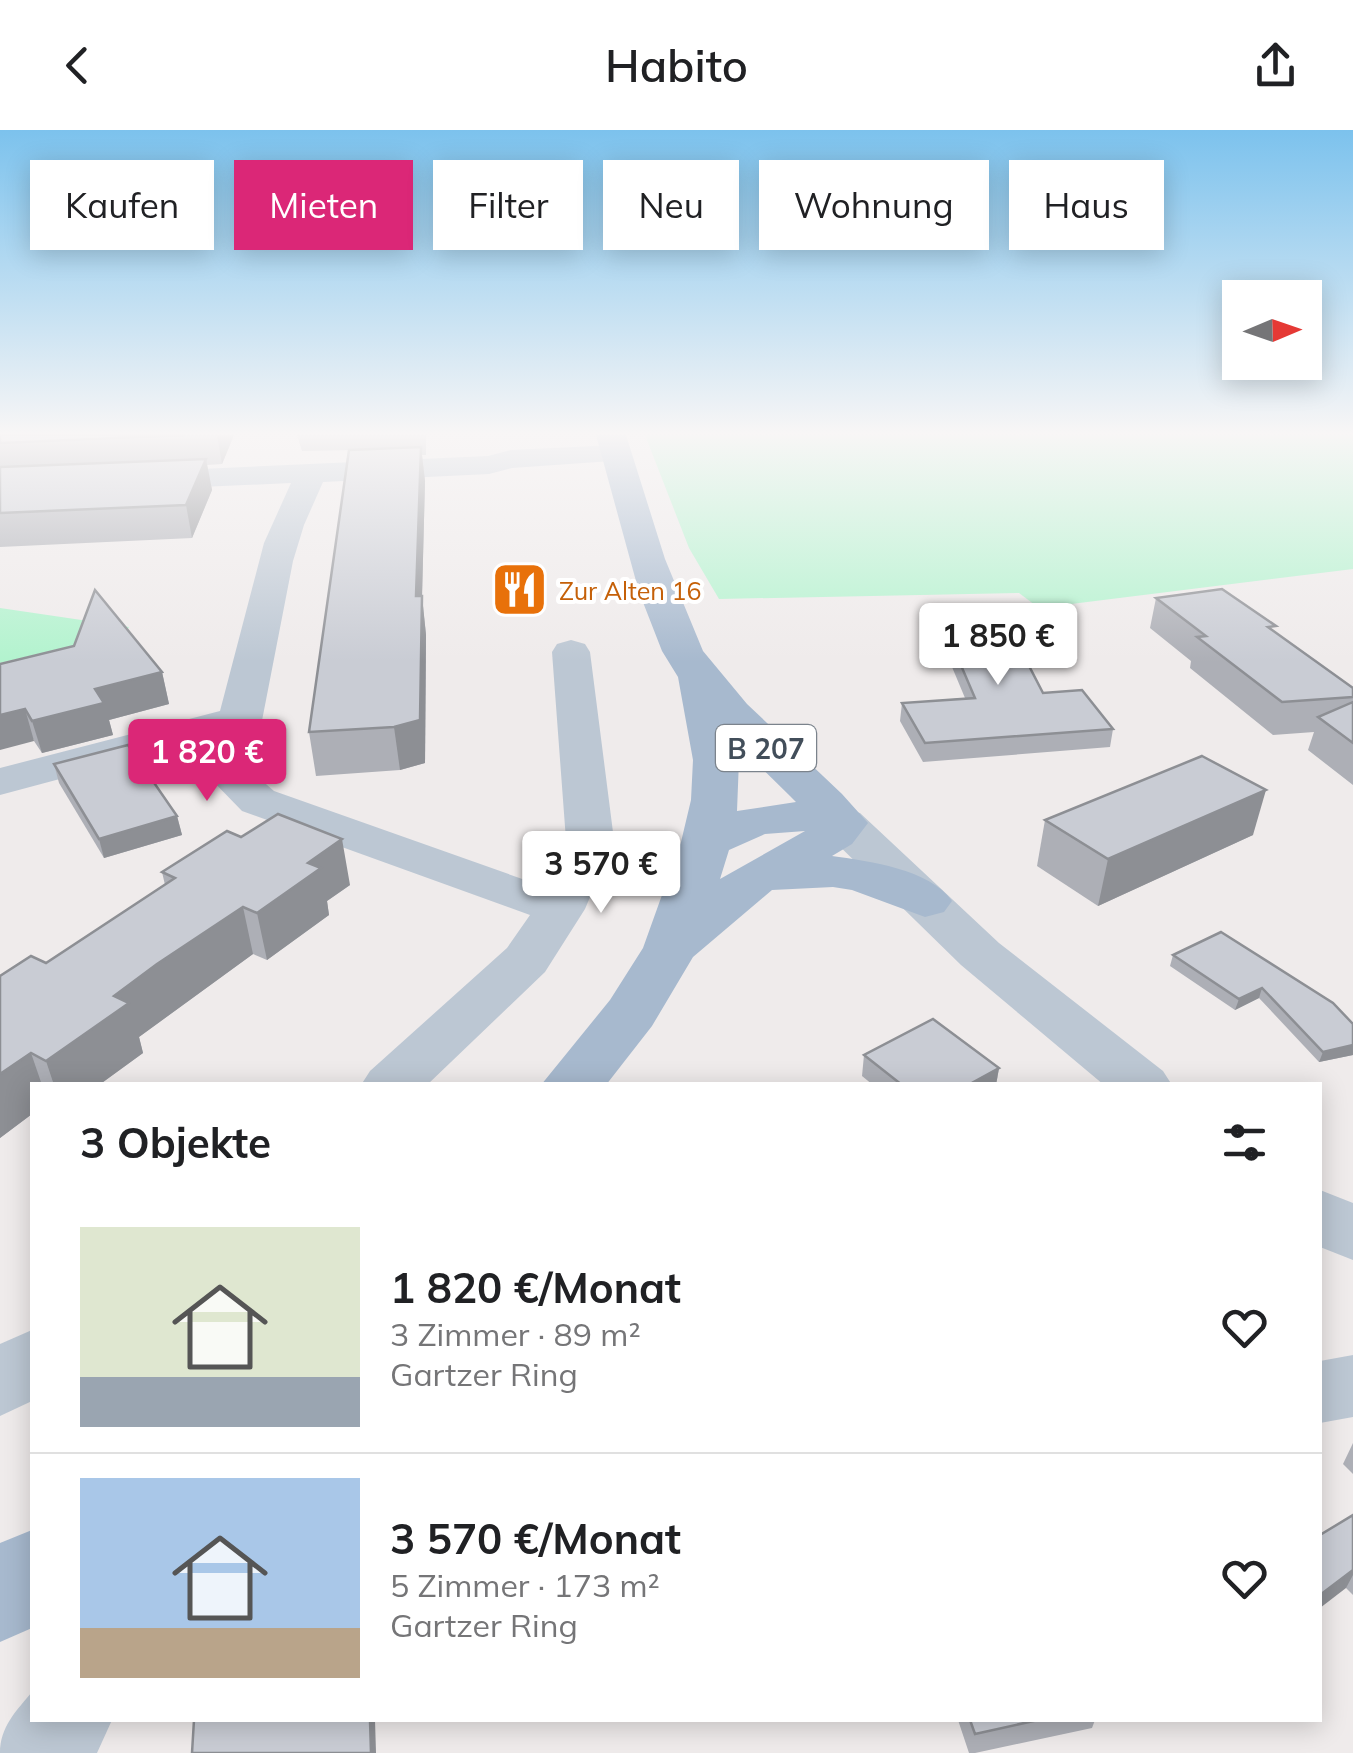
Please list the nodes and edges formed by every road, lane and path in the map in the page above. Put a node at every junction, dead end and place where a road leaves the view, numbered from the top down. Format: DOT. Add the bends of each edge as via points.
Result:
graph roads {
  1 [pos="291,511"];
  2 [pos="635,511"];
  3 [pos="571,652"];
  4 [pos="696,672"];
  5 [pos="236,720"];
  6 [pos="0,782"];
  7 [pos="842,822"];
  8 [pos="706,842"];
  9 [pos="742,885"];
  10 [pos="925,901"];
  11 [pos="560,909"];
  12 [pos="671,948"];
  13 [pos="394,1082"];
  14 [pos="574,1082"];
  15 [pos="1138,1082"];
  16 [pos="1322,1215"];
  17 [pos="1353,1236"];
  18 [pos="30,1362"];
  19 [pos="0,1385"];
  20 [pos="1353,1386"];
  21 [pos="1322,1392"];
  22 [pos="30,1572"];
  23 [pos="0,1600"];
  24 [pos="66,1722"];
  25 [pos="40,1753"];
  1 -- 5 [label="street"];
  2 -- 4 [label="main road, B 207" via="674,632"];
  3 -- 11 [label="street" via="590,840"];
  4 -- 7 [label="main road, B 207"];
  4 -- 8 [label="main road, B 207" via="716,760"];
  5 -- 6 [label="street"];
  5 -- 11 [label="street" via="229,775 258,801"];
  7 -- 8 [label="main road" via="800,816 752,821"];
  7 -- 9 [label="main road, B 207" via="830,837"];
  7 -- 10 [label="street"];
  8 -- 12 [label="main road, B 207"];
  9 -- 10 [label="main road" via="802,869 833,869"];
  9 -- 12 [label="main road, B 207"];
  10 -- 15 [label="street" via="1062,1024"];
  11 -- 13 [label="street" via="526,960"];
  12 -- 14 [label="main road, B 207" via="631,1013"];
  16 -- 17 [label="street"];
  18 -- 19 [label="street"];
  20 -- 21 [label="street"];
  22 -- 23 [label="main road"];
  24 -- 25 [label="street"];
}
